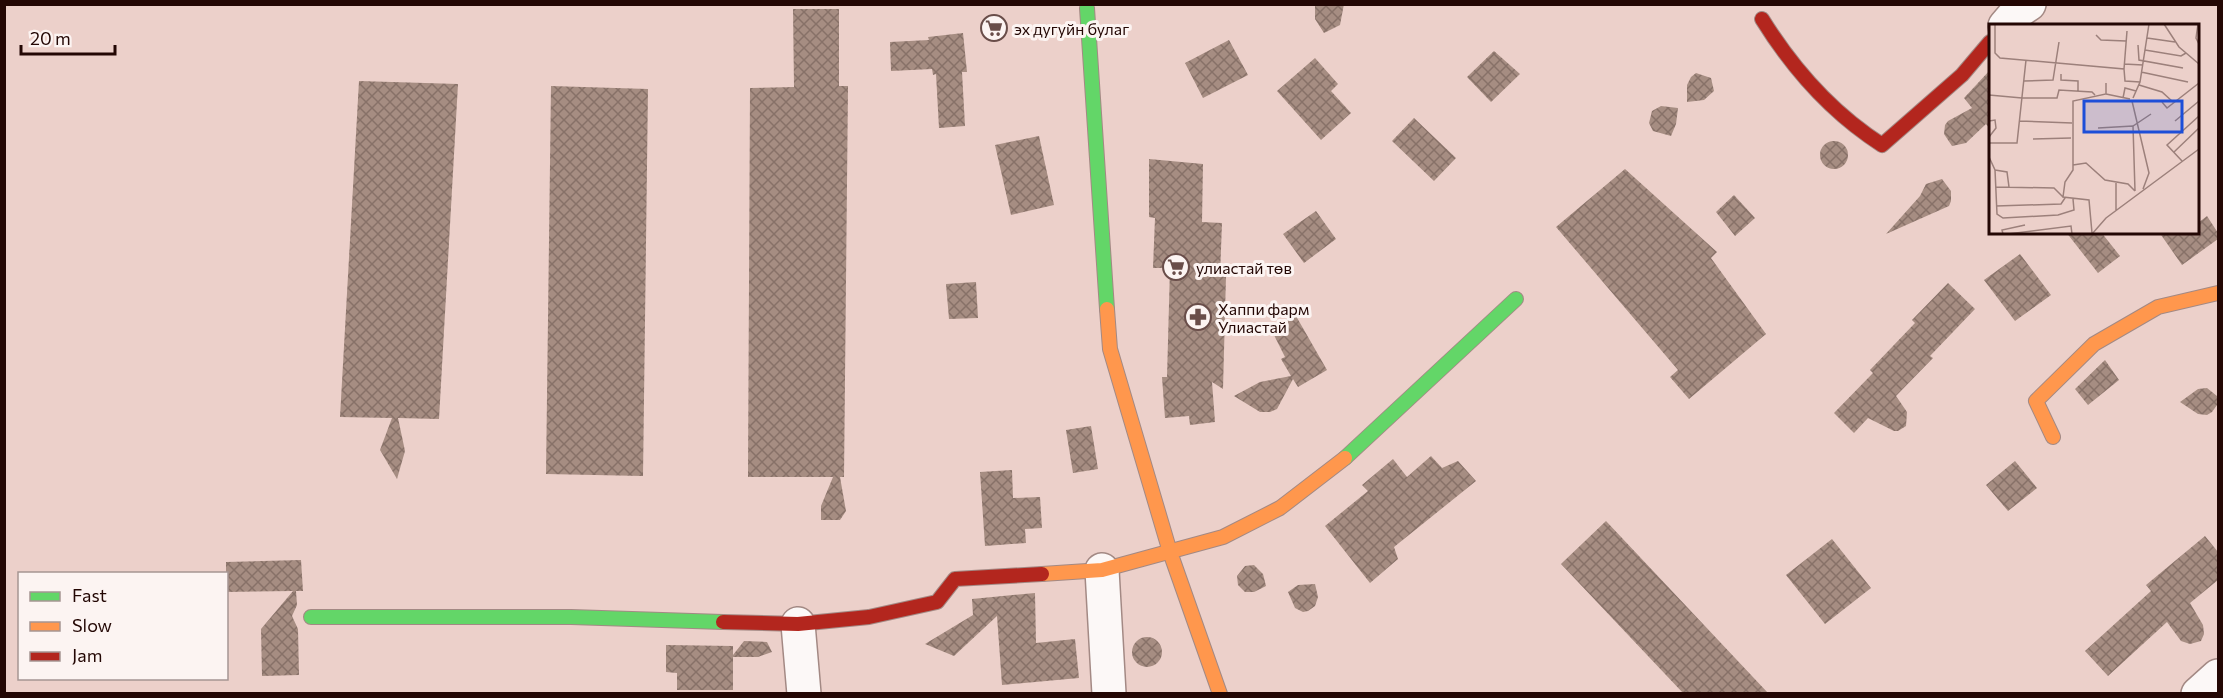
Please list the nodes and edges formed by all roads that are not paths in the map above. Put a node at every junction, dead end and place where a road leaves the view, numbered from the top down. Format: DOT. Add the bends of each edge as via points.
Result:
graph roads {
  1 [pos="1102,4"];
  2 [pos="1071,5"];
  3 [pos="1088,8"];
  4 [pos="1762,19"];
  5 [pos="1989,43"];
  6 [pos="2218,292"];
  7 [pos="1516,299"];
  8 [pos="2053,437"];
  9 [pos="1170,552"];
  10 [pos="1102,570"];
  11 [pos="311,617"];
  12 [pos="798,624"];
  13 [pos="2218,676"];
  14 [pos="804,693"];
  15 [pos="1109,693"];
  16 [pos="1220,693"];
  17 [pos="2198,693"];
  1 -- 3 [label="street"];
  2 -- 3 [label="street"];
  3 -- 9 [label="street" via="1110,349"];
  4 -- 5 [label="street" via="1830,105 1882,145 1962,75"];
  6 -- 8 [label="street" via="2158,306 2094,344 2036,401"];
  7 -- 9 [label="street" via="1349,455 1280,508 1223,537"];
  9 -- 10 [label="street"];
  9 -- 16 [label="street"];
  10 -- 12 [label="street" via="955,579 937,602 869,617"];
  10 -- 15 [label="street"];
  11 -- 12 [label="street" via="571,617"];
  12 -- 14 [label="street"];
  13 -- 17 [label="street"];
}
